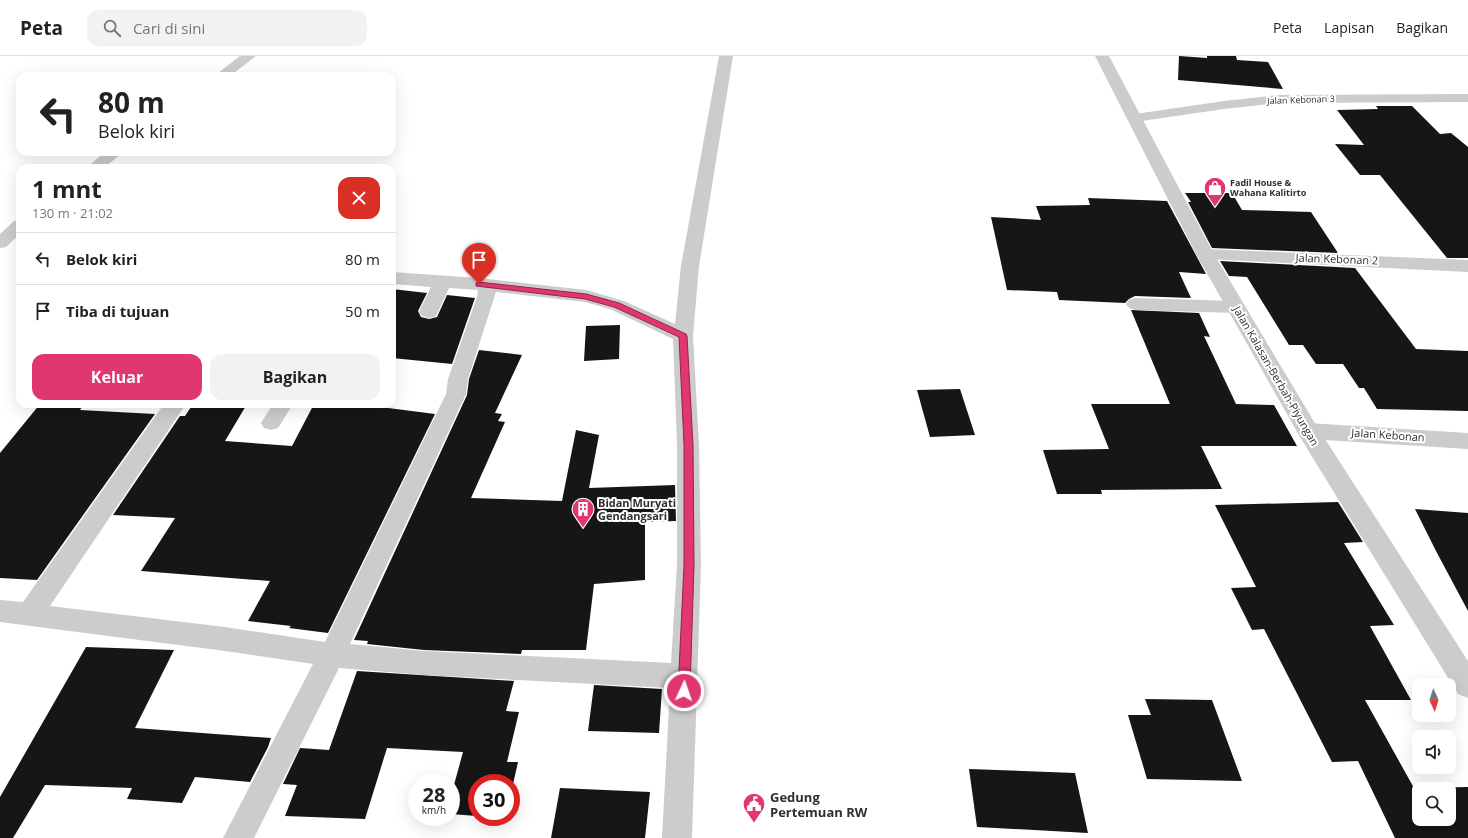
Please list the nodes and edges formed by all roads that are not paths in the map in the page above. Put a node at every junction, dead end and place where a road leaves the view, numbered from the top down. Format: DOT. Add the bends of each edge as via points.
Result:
graph roads {
  1 [pos="249,56"];
  2 [pos="726,56"];
  3 [pos="1102,56"];
  4 [pos="227,72"];
  5 [pos="1468,98"];
  6 [pos="1135,118"];
  7 [pos="110,156"];
  8 [pos="99,164"];
  9 [pos="16,228"];
  10 [pos="1,241"];
  11 [pos="16,242"];
  12 [pos="1205,254"];
  13 [pos="1468,266"];
  14 [pos="396,278"];
  15 [pos="444,281"];
  16 [pos="488,286"];
  17 [pos="1135,304"];
  18 [pos="1236,307"];
  19 [pos="429,312"];
  20 [pos="683,336"];
  21 [pos="172,408"];
  22 [pos="280,408"];
  23 [pos="271,423"];
  24 [pos="1308,431"];
  25 [pos="1468,441"];
  26 [pos="0,611"];
  27 [pos="29,615"];
  28 [pos="332,655"];
  29 [pos="685,676"];
  30 [pos="1468,685"];
  31 [pos="238,838"];
  32 [pos="676,838"];
  1 -- 4 [label="street"];
  2 -- 20 [label="street" via="690,266"];
  3 -- 6 [label="street, Jalan Kalasan-Berbah-Piyungan"];
  5 -- 6 [label="street, Jalan Kebonan 3" via="1279,99"];
  6 -- 12 [label="street, Jalan Kalasan-Berbah-Piyungan"];
  7 -- 8 [label="street"];
  9 -- 10 [label="street"];
  10 -- 11 [label="street"];
  12 -- 13 [label="street, Jalan Kebonan 2"];
  12 -- 18 [label="street, Jalan Kalasan-Berbah-Piyungan"];
  14 -- 15 [label="street"];
  15 -- 16 [label="street"];
  15 -- 19 [label="street"];
  16 -- 20 [label="street" via="586,296 617,305"];
  16 -- 28 [label="street" via="458,379 456,394"];
  17 -- 18 [label="lane"];
  18 -- 24 [label="street, Jalan Kalasan-Berbah-Piyungan"];
  20 -- 29 [label="street" via="688,445 689,557"];
  21 -- 27 [label="street"];
  22 -- 23 [label="lane"];
  24 -- 25 [label="street, Jalan Kebonan"];
  24 -- 30 [label="street, Jalan Kalasan-Berbah-Piyungan"];
  26 -- 27 [label="street"];
  27 -- 28 [label="street" via="225,638"];
  28 -- 29 [label="street"];
  28 -- 31 [label="street"];
  29 -- 32 [label="street"];
}
